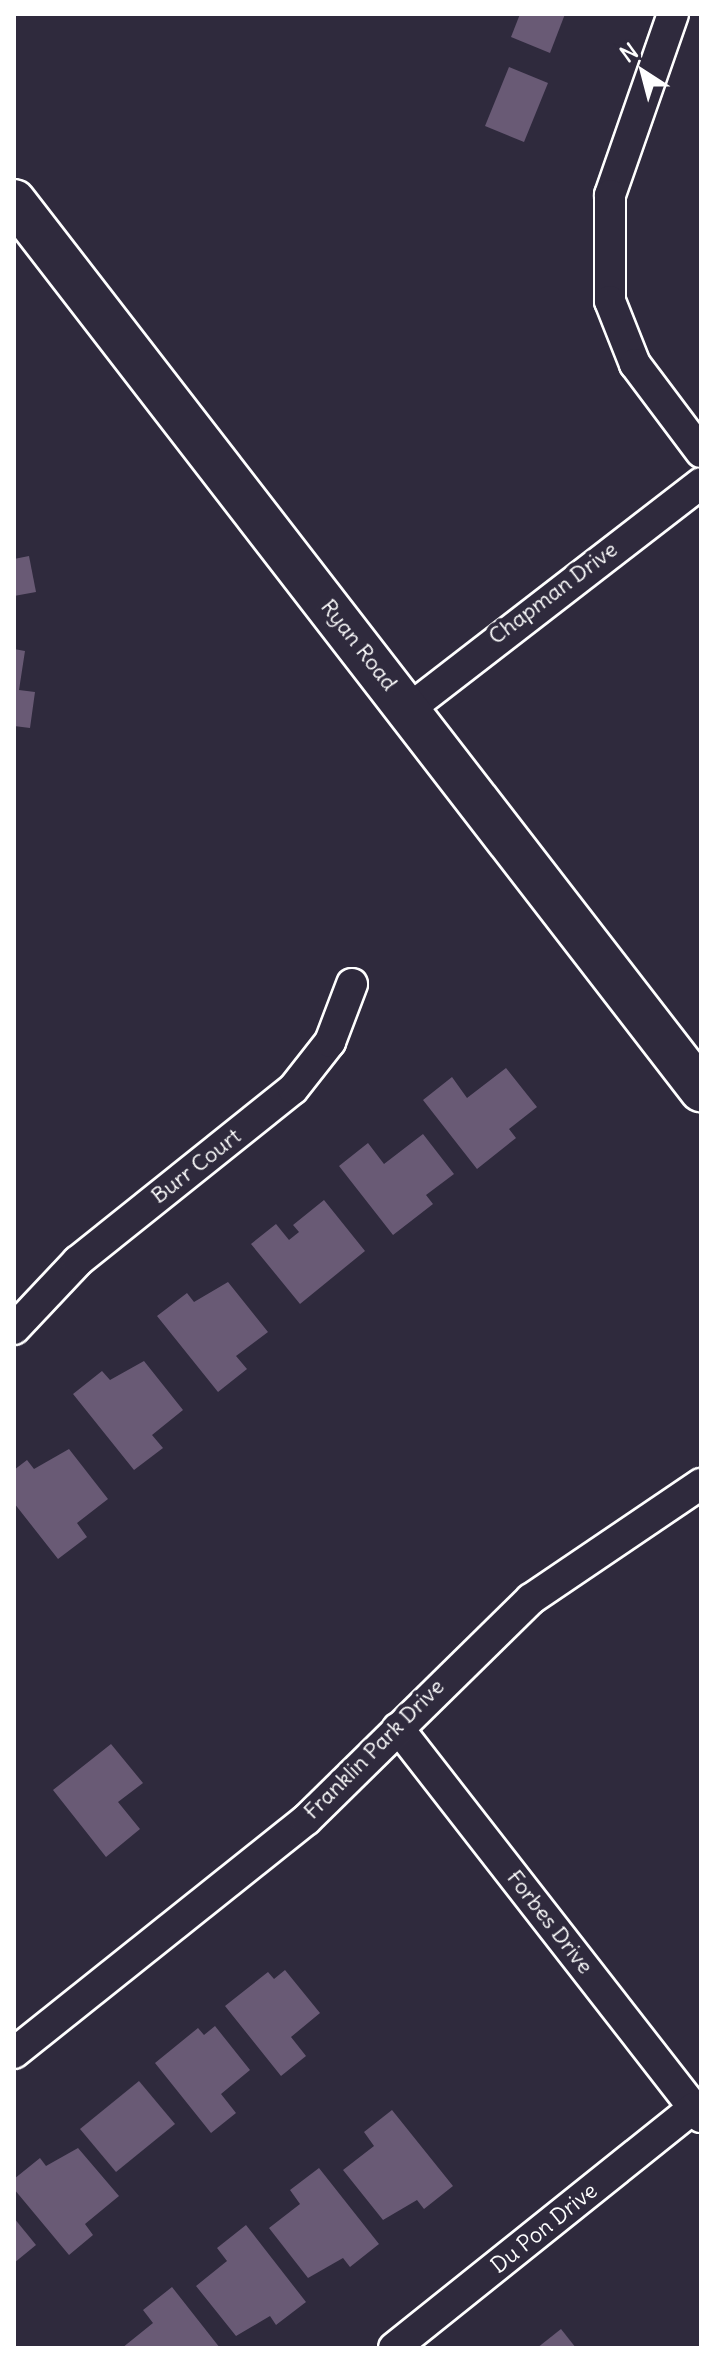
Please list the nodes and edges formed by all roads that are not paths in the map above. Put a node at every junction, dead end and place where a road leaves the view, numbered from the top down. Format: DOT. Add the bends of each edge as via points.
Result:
graph roads {
  1 [pos="673,14"];
  2 [pos="14,201"];
  3 [pos="701,452"];
  4 [pos="701,483"];
  5 [pos="409,709"];
  6 [pos="352,984"];
  7 [pos="701,1090"];
  8 [pos="14,1329"];
  9 [pos="701,1484"];
  10 [pos="398,1728"];
  11 [pos="14,2053"];
  12 [pos="698,2113"];
  13 [pos="394,2348"];
  1 -- 3 [label="street" via="610,195 610,301 635,364"];
  2 -- 5 [label="main road, Ryan Road"];
  4 -- 5 [label="street, Chapman Drive"];
  5 -- 7 [label="main road, Ryan Road"];
  6 -- 8 [label="street, Burr Court" via="330,1042 293,1089 88,1252"];
  9 -- 10 [label="street, Franklin Park Drive" via="531,1599"];
  10 -- 11 [label="street, Franklin Park Drive" via="306,1820"];
  10 -- 12 [label="street, Forbes Drive"];
  12 -- 13 [label="street, Du Pon Drive"];
}
